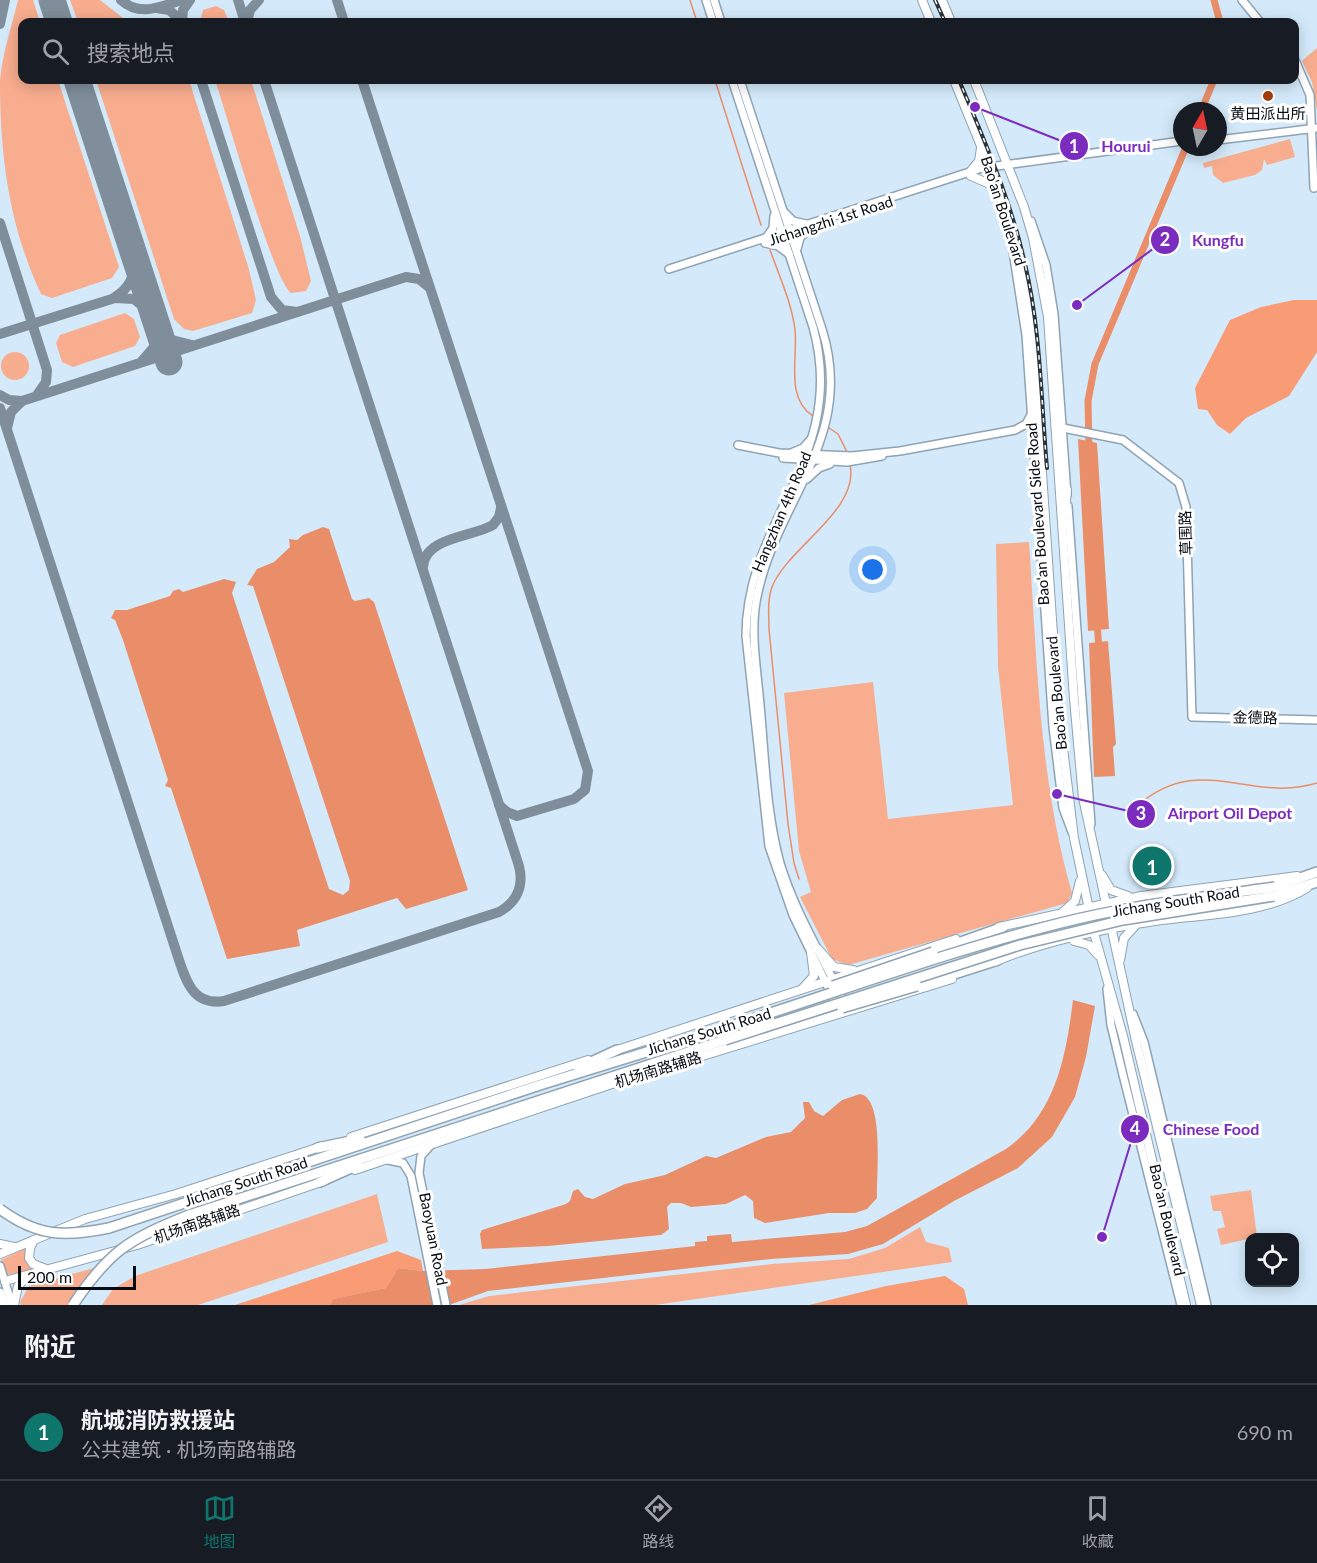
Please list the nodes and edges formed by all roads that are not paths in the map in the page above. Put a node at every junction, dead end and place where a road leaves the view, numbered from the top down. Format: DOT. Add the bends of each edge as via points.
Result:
graph roads {
  1 [pos="706,0"];
  2 [pos="714,0"];
  3 [pos="922,0"];
  4 [pos="942,0"];
  5 [pos="1242,0"];
  6 [pos="1247,0"];
  7 [pos="712,18"];
  8 [pos="720,18"];
  9 [pos="929,18"];
  10 [pos="949,18"];
  11 [pos="1257,18"];
  12 [pos="1263,18"];
  13 [pos="1299,69"];
  14 [pos="1299,76"];
  15 [pos="733,84"];
  16 [pos="741,84"];
  17 [pos="956,84"];
  18 [pos="976,84"];
  19 [pos="1313,126"];
  20 [pos="1227,137"];
  21 [pos="981,143"];
  22 [pos="1173,144"];
  23 [pos="1009,165"];
  24 [pos="991,168"];
  25 [pos="971,174"];
  26 [pos="998,189"];
  27 [pos="1024,207"];
  28 [pos="778,210"];
  29 [pos="808,226"];
  30 [pos="787,233"];
  31 [pos="766,240"];
  32 [pos="793,253"];
  33 [pos="670,271"];
  34 [pos="1031,413"];
  35 [pos="1063,429"];
  36 [pos="1015,430"];
  37 [pos="815,431"];
  38 [pos="824,435"];
  39 [pos="1033,441"];
  40 [pos="786,456"];
  41 [pos="806,458"];
  42 [pos="814,458"];
  43 [pos="840,459"];
  44 [pos="803,484"];
  45 [pos="793,485"];
  46 [pos="1067,490"];
  47 [pos="1063,537"];
  48 [pos="1044,605"];
  49 [pos="1052,627"];
  50 [pos="1192,717"];
  51 [pos="1317,720"];
  52 [pos="1090,832"];
  53 [pos="1074,838"];
  54 [pos="1096,863"];
  55 [pos="1080,868"];
  56 [pos="1307,875"];
  57 [pos="1316,879"];
  58 [pos="1275,892"];
  59 [pos="1153,894"];
  60 [pos="1141,896"];
  61 [pos="1105,903"];
  62 [pos="1088,907"];
  63 [pos="1058,914"];
  64 [pos="1044,917"];
  65 [pos="1156,921"];
  66 [pos="1144,923"];
  67 [pos="1003,927"];
  68 [pos="1111,930"];
  69 [pos="1094,933"];
  70 [pos="1057,942"];
  71 [pos="815,951"];
  72 [pos="998,960"];
  73 [pos="1101,962"];
  74 [pos="1119,965"];
  75 [pos="866,968"];
  76 [pos="1106,978"];
  77 [pos="830,980"];
  78 [pos="789,994"];
  79 [pos="1128,1001"];
  80 [pos="766,1002"];
  81 [pos="845,1012"];
  82 [pos="740,1023"];
  83 [pos="795,1027"];
  84 [pos="744,1034"];
  85 [pos="616,1050"];
  86 [pos="543,1084"];
  87 [pos="401,1131"];
  88 [pos="443,1139"];
  89 [pos="406,1144"];
  90 [pos="316,1148"];
  91 [pos="376,1162"];
  92 [pos="419,1173"];
  93 [pos="411,1176"];
  94 [pos="320,1182"];
  95 [pos="0,1209"];
  96 [pos="34,1240"];
  97 [pos="0,1244"];
  98 [pos="18,1246"];
  99 [pos="0,1254"];
  100 [pos="0,1266"];
  101 [pos="48,1269"];
  102 [pos="31,1274"];
  103 [pos="2,1282"];
  104 [pos="0,1293"];
  105 [pos="4,1305"];
  106 [pos="13,1305"];
  107 [pos="73,1305"];
  108 [pos="437,1305"];
  109 [pos="446,1305"];
  110 [pos="1181,1305"];
  111 [pos="1186,1305"];
  112 [pos="1201,1305"];
  113 [pos="1207,1305"];
  1 -- 7 [label="street"];
  2 -- 8 [label="street"];
  3 -- 9 [label="main road"];
  4 -- 10 [label="main road"];
  5 -- 11 [label="street"];
  6 -- 12 [label="street"];
  13 -- 19 [label="street" via="1309,90"];
  14 -- 19 [label="street"];
  15 -- 28 [label="street, Hangzhan 4th Road"];
  16 -- 28 [label="street, Hangzhan 4th Road"];
  17 -- 21 [label="main road, Bao'an Boulevard"];
  18 -- 23 [label="main road, Bao'an Boulevard"];
  19 -- 19 [label="street" via="1314,188"];
  19 -- 20 [label="street"];
  21 -- 24 [label="main road, Bao'an Boulevard"];
  21 -- 25 [label="main road" via="979,161"];
  22 -- 23 [label="street, Jichangzhi 1st Road"];
  23 -- 24 [label="street, Jichangzhi 1st Road"];
  23 -- 27 [label="main road, Bao'an Boulevard"];
  24 -- 25 [label="street, Jichangzhi 1st Road"];
  24 -- 26 [label="main road, Bao'an Boulevard"];
  25 -- 26 [label="main road"];
  25 -- 29 [label="street, Jichangzhi 1st Road"];
  26 -- 34 [label="street, Bao'an Boulevard Side Road" via="1022,296"];
  26 -- 49 [label="main road, Bao'an Boulevard" via="1019,252 1028,302"];
  27 -- 35 [label="street, Bao'an Boulevard Side Road" via="1039,239 1050,287"];
  27 -- 47 [label="main road, Bao'an Boulevard" via="1047,317"];
  28 -- 29 [label="street"];
  28 -- 30 [label="street, Hangzhan 4th Road"];
  28 -- 31 [label="street"];
  29 -- 30 [label="street, Jichangzhi 1st Road"];
  29 -- 32 [label="street"];
  30 -- 31 [label="street, Jichangzhi 1st Road"];
  30 -- 32 [label="street, Hangzhan 4th Road"];
  31 -- 32 [label="street"];
  31 -- 33 [label="street, Jichangzhi 1st Road"];
  32 -- 37 [label="street, Hangzhan 4th Road" via="819,352 820,407"];
  32 -- 38 [label="street, Hangzhan 4th Road" via="828,351 831,382"];
  34 -- 36 [label="street" via="1026,424"];
  34 -- 39 [label="street, Bao'an Boulevard Side Road"];
  35 -- 46 [label="street, Bao'an Boulevard Side Road"];
  35 -- 50 [label="street, 草围路" via="1123,440 1183,490"];
  36 -- 39 [label="street" via="1027,433"];
  36 -- 43 [label="street"];
  37 -- 40 [label="street" via="804,448"];
  37 -- 41 [label="street, Hangzhan 4th Road"];
  38 -- 42 [label="street, Hangzhan 4th Road"];
  38 -- 43 [label="street" via="827,452"];
  39 -- 48 [label="street, Bao'an Boulevard Side Road"];
  40 -- 40 [label="street" via="738,445"];
  40 -- 41 [label="street"];
  40 -- 45 [label="street" via="796,468"];
  41 -- 42 [label="street"];
  41 -- 45 [label="street, Hangzhan 4th Road"];
  42 -- 43 [label="street"];
  42 -- 44 [label="street, Hangzhan 4th Road"];
  43 -- 44 [label="street" via="822,467"];
  44 -- 71 [label="street, Hangzhan 4th Road" via="761,579 754,633 774,836 789,889"];
  45 -- 71 [label="street, Hangzhan 4th Road" via="756,571 747,608 746,636 769,846 787,902"];
  46 -- 47 [label="main road"];
  46 -- 52 [label="street, Bao'an Boulevard Side Road"];
  47 -- 52 [label="main road, Bao'an Boulevard" via="1078,748"];
  48 -- 49 [label="main road"];
  48 -- 53 [label="street, Bao'an Boulevard Side Road" via="1059,784"];
  49 -- 53 [label="main road, Bao'an Boulevard" via="1062,752"];
  50 -- 51 [label="street, 金德路"];
  52 -- 54 [label="main road, Bao'an Boulevard"];
  53 -- 55 [label="main road, Bao'an Boulevard"];
  54 -- 60 [label="main road" via="1114,893"];
  54 -- 61 [label="main road, Bao'an Boulevard"];
  55 -- 62 [label="main road, Bao'an Boulevard"];
  55 -- 63 [label="main road" via="1077,898"];
  56 -- 57 [label="highway, Jichang South Road"];
  56 -- 58 [label="highway, Jichang South Road"];
  56 -- 59 [label="main road, 机场南路辅路"];
  57 -- 58 [label="highway, Jichang South Road"];
  57 -- 65 [label="main road, 机场南路辅路" via="1290,898 1259,908"];
  58 -- 82 [label="highway, Jichang South Road, bridge" via="1133,908 1048,926"];
  58 -- 84 [label="highway, Jichang South Road, bridge" via="1053,937"];
  59 -- 60 [label="main road, 机场南路辅路"];
  59 -- 65 [label="main road" via="1144,900 1141,910 1146,918"];
  60 -- 61 [label="main road, 机场南路辅路"];
  61 -- 62 [label="main road, 机场南路辅路"];
  61 -- 68 [label="main road, Bao'an Boulevard"];
  62 -- 63 [label="main road, 机场南路辅路"];
  62 -- 69 [label="main road, Bao'an Boulevard"];
  63 -- 64 [label="main road, 机场南路辅路"];
  64 -- 67 [label="main road, 机场南路辅路"];
  64 -- 70 [label="main road" via="1054,919 1060,928"];
  65 -- 66 [label="main road, 机场南路辅路"];
  66 -- 68 [label="main road, 机场南路辅路"];
  66 -- 74 [label="main road" via="1126,934"];
  67 -- 75 [label="main road, 机场南路辅路"];
  67 -- 82 [label="highway, bridge"];
  68 -- 69 [label="main road, 机场南路辅路"];
  68 -- 74 [label="main road, Bao'an Boulevard"];
  69 -- 70 [label="main road, 机场南路辅路"];
  69 -- 73 [label="main road, Bao'an Boulevard"];
  70 -- 72 [label="main road, 机场南路辅路"];
  70 -- 73 [label="main road" via="1085,943"];
  71 -- 75 [label="main road" via="838,969"];
  71 -- 77 [label="street, Hangzhan 4th Road"];
  71 -- 78 [label="main road" via="812,980"];
  72 -- 81 [label="main road, 机场南路辅路" via="945,982"];
  72 -- 84 [label="highway, bridge"];
  73 -- 76 [label="main road, Bao'an Boulevard"];
  74 -- 79 [label="main road, Bao'an Boulevard"];
  75 -- 77 [label="main road, 机场南路辅路"];
  76 -- 110 [label="street" via="1114,1035"];
  76 -- 111 [label="main road, Bao'an Boulevard"];
  77 -- 78 [label="main road, 机场南路辅路"];
  77 -- 81 [label="street, Hangzhan 4th Road"];
  78 -- 80 [label="main road, 机场南路辅路"];
  79 -- 112 [label="main road, Bao'an Boulevard"];
  79 -- 113 [label="street" via="1144,1042"];
  80 -- 83 [label="main road" via="791,999 799,1003 803,1017"];
  80 -- 85 [label="main road, 机场南路辅路"];
  81 -- 83 [label="main road, 机场南路辅路"];
  82 -- 86 [label="highway, Jichang South Road"];
  83 -- 88 [label="main road, 机场南路辅路"];
  84 -- 89 [label="highway, Jichang South Road, bridge"];
  85 -- 86 [label="highway"];
  85 -- 90 [label="main road, 机场南路辅路"];
  86 -- 87 [label="highway, Jichang South Road"];
  87 -- 90 [label="highway"];
  87 -- 95 [label="highway, Jichang South Road, bridge" via="109,1228 73,1235 53,1234 26,1225"];
  88 -- 91 [label="main road, 机场南路辅路"];
  88 -- 92 [label="street" via="423,1152"];
  89 -- 94 [label="highway"];
  89 -- 107 [label="highway, Jichang South Road, bridge" via="145,1233 119,1249 91,1277"];
  90 -- 96 [label="main road, 机场南路辅路" via="85,1219"];
  91 -- 93 [label="street" via="400,1161"];
  91 -- 94 [label="main road, 机场南路辅路"];
  92 -- 93 [label="street" via="413,1168"];
  92 -- 109 [label="street, Baoyuan Road"];
  93 -- 108 [label="street, Baoyuan Road"];
  94 -- 101 [label="main road, 机场南路辅路" via="136,1245"];
  96 -- 98 [label="main road, 机场南路辅路"];
  96 -- 101 [label="main road" via="29,1258 33,1264"];
  97 -- 98 [label="main road"];
  98 -- 99 [label="main road, 机场南路辅路"];
  100 -- 103 [label="street"];
  101 -- 102 [label="main road, 机场南路辅路"];
  102 -- 103 [label="main road, 机场南路辅路"];
  102 -- 106 [label="main road" via="18,1286"];
  103 -- 106 [label="street"];
  104 -- 105 [label="highway"];
}
